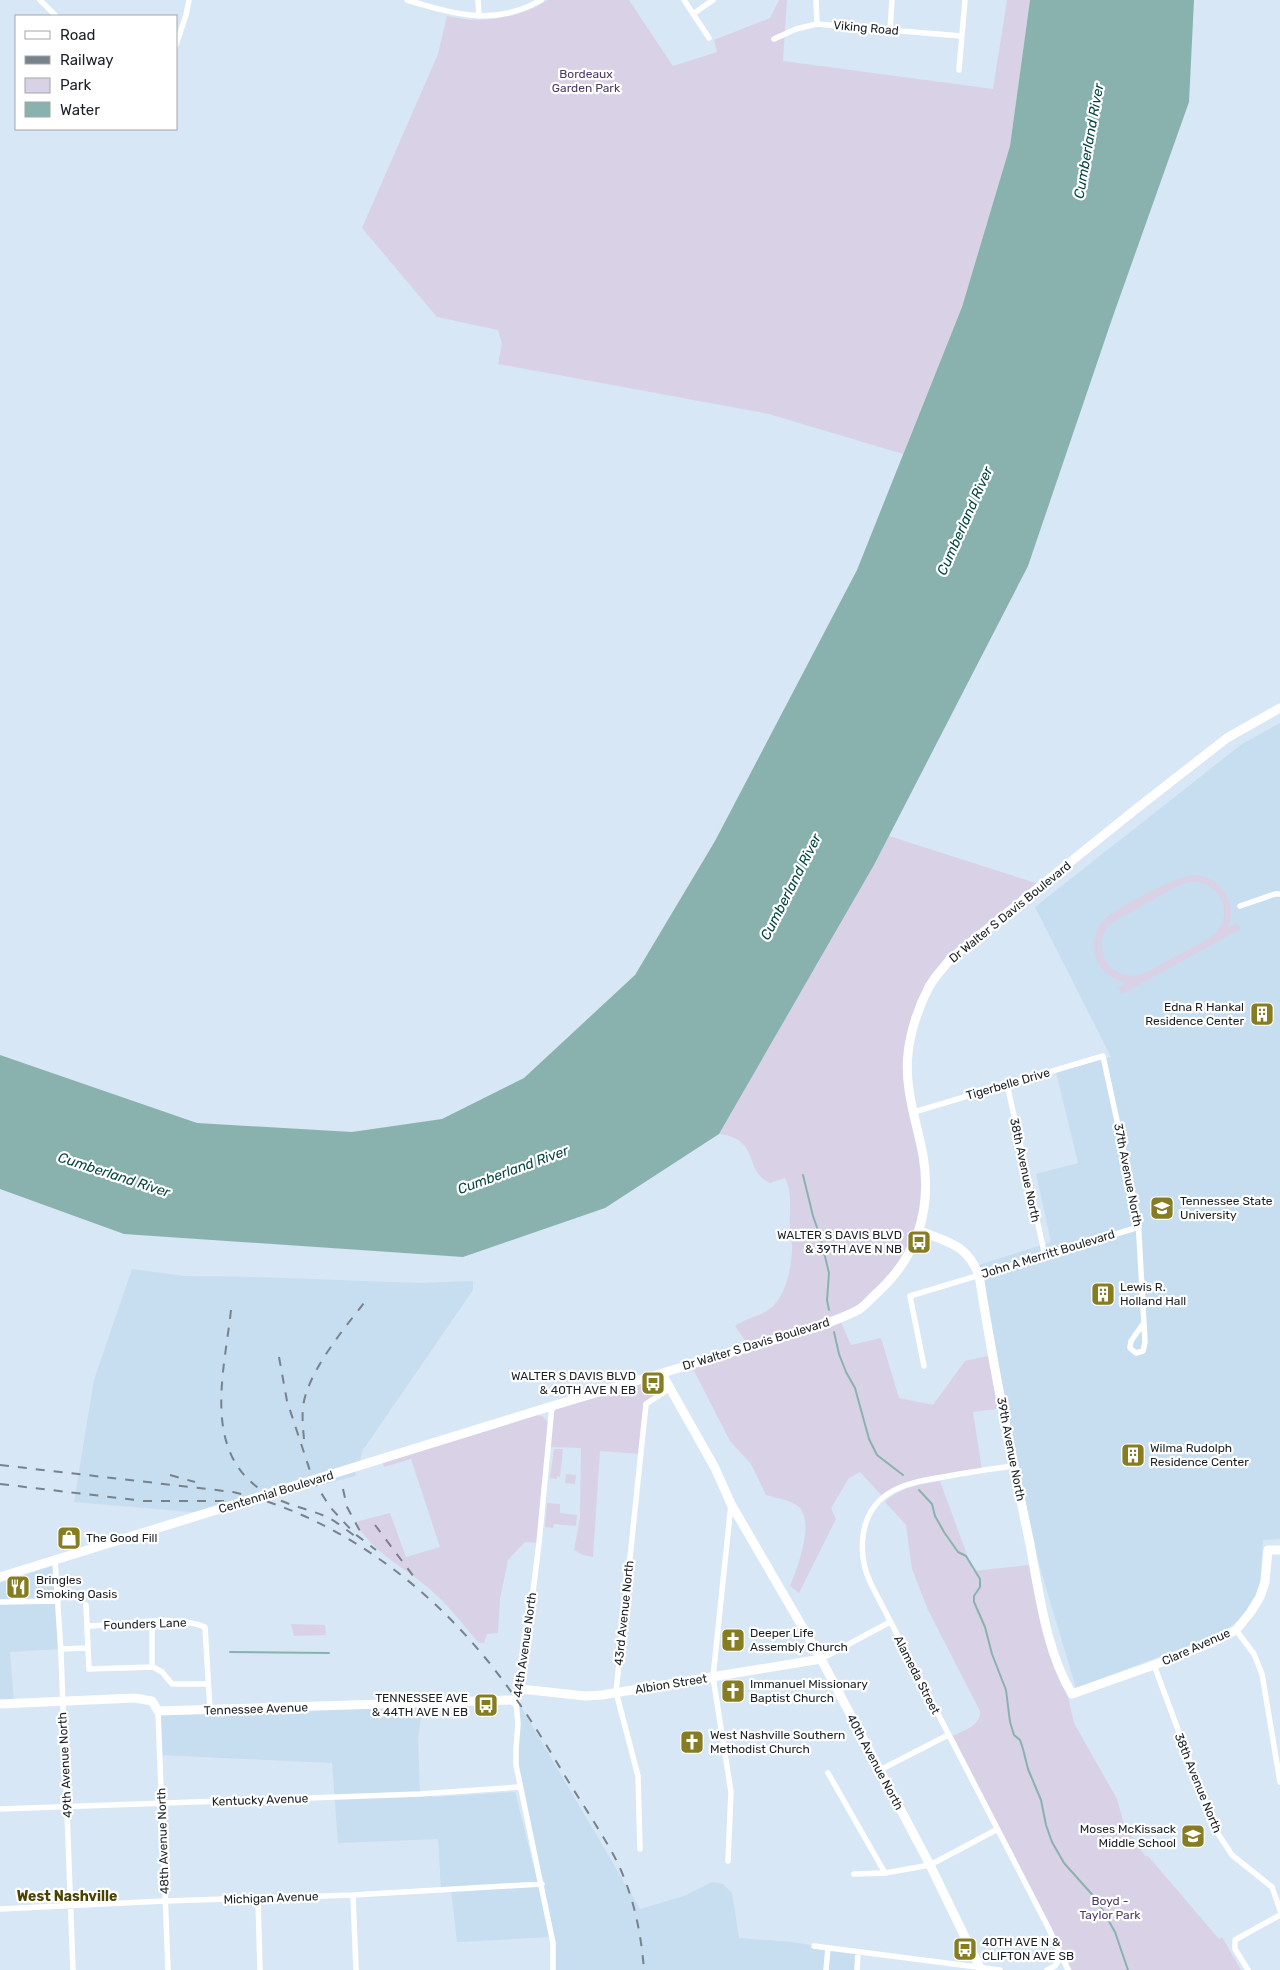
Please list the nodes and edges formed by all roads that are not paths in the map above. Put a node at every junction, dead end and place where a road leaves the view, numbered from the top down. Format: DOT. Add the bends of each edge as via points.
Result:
graph roads {
  1 [pos="40,0"];
  2 [pos="189,0"];
  3 [pos="407,0"];
  4 [pos="478,0"];
  5 [pos="541,0"];
  6 [pos="684,0"];
  7 [pos="713,0"];
  8 [pos="816,0"];
  9 [pos="892,0"];
  10 [pos="965,0"];
  11 [pos="692,14"];
  12 [pos="55,15"];
  13 [pos="479,16"];
  14 [pos="817,24"];
  15 [pos="890,30"];
  16 [pos="961,36"];
  17 [pos="709,38"];
  18 [pos="178,39"];
  19 [pos="774,40"];
  20 [pos="959,70"];
  21 [pos="1280,708"];
  22 [pos="1280,894"];
  23 [pos="1240,906"];
  24 [pos="1103,1056"];
  25 [pos="1007,1084"];
  26 [pos="914,1112"];
  27 [pos="1139,1227"];
  28 [pos="920,1231"];
  29 [pos="1045,1256"];
  30 [pos="979,1275"];
  31 [pos="1143,1324"];
  32 [pos="924,1366"];
  33 [pos="662,1374"];
  34 [pos="670,1388"];
  35 [pos="552,1406"];
  36 [pos="1013,1466"];
  37 [pos="730,1504"];
  38 [pos="1280,1550"];
  39 [pos="55,1560"];
  40 [pos="0,1577"];
  41 [pos="58,1601"];
  42 [pos="0,1602"];
  43 [pos="86,1606"];
  44 [pos="152,1622"];
  45 [pos="890,1622"];
  46 [pos="87,1626"];
  47 [pos="1236,1630"];
  48 [pos="88,1648"];
  49 [pos="61,1649"];
  50 [pos="821,1658"];
  51 [pos="1154,1665"];
  52 [pos="152,1667"];
  53 [pos="713,1677"];
  54 [pos="208,1684"];
  55 [pos="521,1689"];
  56 [pos="616,1692"];
  57 [pos="1072,1694"];
  58 [pos="62,1701"];
  59 [pos="516,1702"];
  60 [pos="0,1704"];
  61 [pos="210,1710"];
  62 [pos="158,1711"];
  63 [pos="948,1735"];
  64 [pos="880,1770"];
  65 [pos="828,1773"];
  66 [pos="1280,1782"];
  67 [pos="520,1787"];
  68 [pos="162,1804"];
  69 [pos="67,1807"];
  70 [pos="0,1810"];
  71 [pos="996,1830"];
  72 [pos="640,1849"];
  73 [pos="728,1861"];
  74 [pos="930,1865"];
  75 [pos="885,1873"];
  76 [pos="854,1874"];
  77 [pos="542,1884"];
  78 [pos="353,1894"];
  79 [pos="258,1898"];
  80 [pos="165,1901"];
  81 [pos="71,1907"];
  82 [pos="0,1909"];
  83 [pos="1280,1910"];
  84 [pos="1280,1915"];
  85 [pos="814,1946"];
  86 [pos="828,1948"];
  87 [pos="858,1952"];
  88 [pos="1061,1957"];
  89 [pos="981,1969"];
  90 [pos="73,1970"];
  91 [pos="168,1970"];
  92 [pos="260,1970"];
  93 [pos="356,1970"];
  94 [pos="553,1970"];
  95 [pos="826,1970"];
  96 [pos="857,1970"];
  97 [pos="1000,1970"];
  98 [pos="1047,1970"];
  99 [pos="1068,1970"];
  100 [pos="1248,1970"];
  1 -- 12 [label="street"];
  2 -- 18 [label="street"];
  3 -- 13 [label="street" via="451,13"];
  4 -- 13 [label="street"];
  5 -- 13 [label="street" via="505,14"];
  6 -- 11 [label="street"];
  7 -- 11 [label="street"];
  8 -- 14 [label="street"];
  9 -- 15 [label="street"];
  10 -- 16 [label="street"];
  11 -- 17 [label="street"];
  14 -- 15 [label="street, Viking Road"];
  14 -- 19 [label="street, Viking Road"];
  15 -- 16 [label="street, Viking Road"];
  16 -- 20 [label="street"];
  21 -- 26 [label="street, Dr Walter S Davis Boulevard" via="1227,738 950,959 928,988 916,1017 908,1054"];
  22 -- 23 [label="street"];
  24 -- 25 [label="street, Tigerbelle Drive"];
  24 -- 27 [label="street, 37th Avenue North"];
  25 -- 26 [label="street, Tigerbelle Drive"];
  25 -- 29 [label="street, 38th Avenue North"];
  26 -- 28 [label="street, Dr Walter S Davis Boulevard" via="926,1181"];
  27 -- 29 [label="street, John A Merritt Boulevard"];
  27 -- 31 [label="street, 37th Avenue North"];
  28 -- 30 [label="street, 39th Avenue North" via="961,1249 972,1260"];
  28 -- 33 [label="street, Dr Walter S Davis Boulevard" via="890,1281 860,1309 823,1325"];
  29 -- 30 [label="street, John A Merritt Boulevard"];
  30 -- 32 [label="street, John A Merritt Boulevard" via="910,1296"];
  30 -- 36 [label="street, 39th Avenue North"];
  31 -- 31 [label="street, 37th Avenue North" via="1130,1342 1130,1348 1136,1353 1144,1348"];
  33 -- 34 [label="street, 40th Avenue North"];
  33 -- 35 [label="street, Dr Walter S Davis Boulevard"];
  34 -- 37 [label="street, 40th Avenue North" via="715,1468"];
  34 -- 56 [label="street, 43rd Avenue North" via="646,1404"];
  35 -- 39 [label="street, Centennial Boulevard"];
  35 -- 55 [label="street, 44th Avenue North"];
  36 -- 45 [label="street, Alameda Street" via="918,1480 900,1486 875,1508 864,1530 862,1555 868,1578"];
  36 -- 57 [label="street, 39th Avenue North" via="1042,1613"];
  37 -- 50 [label="street, 40th Avenue North"];
  37 -- 53 [label="street"];
  38 -- 47 [label="street, Clare Avenue" via="1268,1550 1260,1597"];
  39 -- 40 [label="street, Centennial Boulevard"];
  39 -- 41 [label="street, 49th Avenue North"];
  41 -- 42 [label="street"];
  41 -- 49 [label="street, 49th Avenue North"];
  43 -- 46 [label="street, Founders Lane"];
  44 -- 46 [label="street, Founders Lane"];
  44 -- 52 [label="street"];
  44 -- 54 [label="street, Founders Lane" via="193,1623 205,1627"];
  45 -- 50 [label="street"];
  45 -- 63 [label="street, Alameda Street"];
  46 -- 48 [label="street, Founders Lane"];
  47 -- 51 [label="street, Clare Avenue"];
  47 -- 66 [label="street" via="1254,1654 1262,1674"];
  48 -- 49 [label="street"];
  48 -- 52 [label="street, Founders Lane" via="89,1669"];
  49 -- 58 [label="street, 49th Avenue North"];
  50 -- 53 [label="street, Albion Street"];
  50 -- 64 [label="street, 40th Avenue North"];
  51 -- 57 [label="street, Clare Avenue"];
  51 -- 83 [label="street, 38th Avenue North" via="1215,1829 1232,1855 1272,1887"];
  52 -- 54 [label="street" via="162,1672 172,1684"];
  53 -- 56 [label="street, Albion Street"];
  53 -- 73 [label="street" via="731,1792"];
  54 -- 61 [label="street, Founders Lane"];
  55 -- 56 [label="street, Albion Street" via="585,1696"];
  55 -- 59 [label="street, 44th Avenue North"];
  56 -- 72 [label="street, 43rd Avenue North" via="638,1776"];
  58 -- 60 [label="street"];
  58 -- 62 [label="street" via="135,1698 152,1701"];
  58 -- 69 [label="street, 49th Avenue North"];
  59 -- 61 [label="street, Tennessee Avenue"];
  59 -- 67 [label="street, 44th Avenue North" via="516,1765"];
  61 -- 62 [label="street, Tennessee Avenue"];
  62 -- 68 [label="street, 48th Avenue North"];
  63 -- 64 [label="street"];
  63 -- 71 [label="street, Alameda Street"];
  64 -- 74 [label="street, 40th Avenue North"];
  65 -- 75 [label="street"];
  67 -- 68 [label="street, Kentucky Avenue"];
  67 -- 77 [label="street, 44th Avenue North"];
  68 -- 69 [label="street, Kentucky Avenue"];
  68 -- 80 [label="street, 48th Avenue North"];
  69 -- 70 [label="street, Kentucky Avenue"];
  69 -- 81 [label="street, 49th Avenue North"];
  71 -- 74 [label="street"];
  71 -- 88 [label="street, Alameda Street"];
  74 -- 75 [label="street"];
  74 -- 89 [label="street, 40th Avenue North"];
  75 -- 76 [label="street"];
  77 -- 78 [label="street, Michigan Avenue"];
  77 -- 94 [label="street, 44th Avenue North"];
  78 -- 79 [label="street, Michigan Avenue"];
  78 -- 93 [label="street"];
  79 -- 80 [label="street, Michigan Avenue"];
  79 -- 92 [label="street"];
  80 -- 81 [label="street, Michigan Avenue"];
  80 -- 91 [label="street, 48th Avenue North"];
  81 -- 82 [label="street, Michigan Avenue"];
  81 -- 90 [label="street, 49th Avenue North"];
  84 -- 100 [label="street" via="1235,1940 1236,1950"];
  85 -- 86 [label="street"];
  86 -- 87 [label="street"];
  86 -- 95 [label="street"];
  87 -- 89 [label="street"];
  87 -- 96 [label="street"];
  88 -- 98 [label="street" via="1055,1966"];
  88 -- 99 [label="street, Alameda Street"];
  89 -- 97 [label="street"];
}
